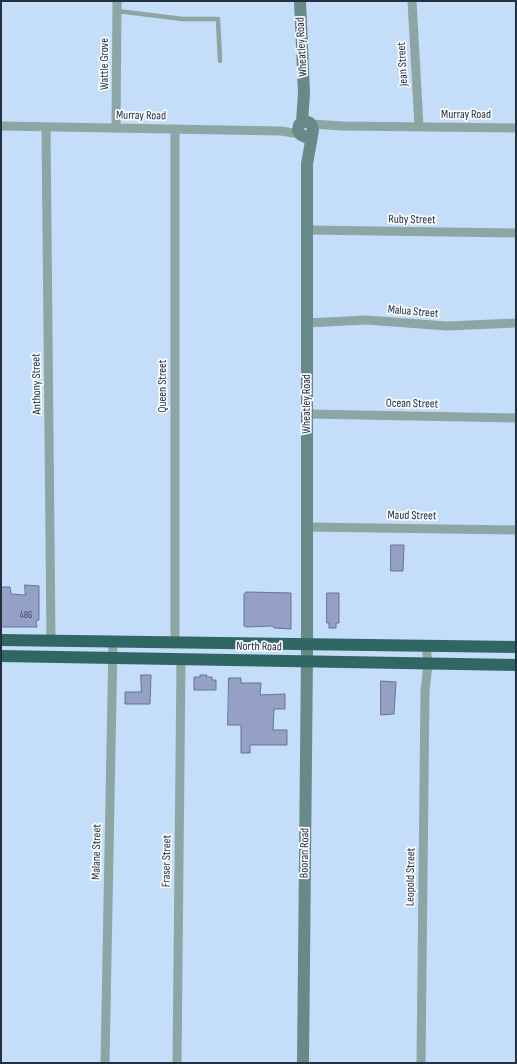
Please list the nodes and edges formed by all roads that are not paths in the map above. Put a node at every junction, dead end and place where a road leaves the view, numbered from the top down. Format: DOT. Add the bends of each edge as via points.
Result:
graph roads {
  1 [pos="117,1"];
  2 [pos="300,1"];
  3 [pos="412,1"];
  4 [pos="117,11"];
  5 [pos="220,62"];
  6 [pos="1,126"];
  7 [pos="46,127"];
  8 [pos="419,127"];
  9 [pos="116,128"];
  10 [pos="516,128"];
  11 [pos="175,129"];
  12 [pos="306,129"];
  13 [pos="307,230"];
  14 [pos="516,233"];
  15 [pos="307,323"];
  16 [pos="516,323"];
  17 [pos="308,414"];
  18 [pos="516,418"];
  19 [pos="307,527"];
  20 [pos="516,530"];
  21 [pos="1,640"];
  22 [pos="51,641"];
  23 [pos="113,642"];
  24 [pos="175,643"];
  25 [pos="252,643"];
  26 [pos="306,644"];
  27 [pos="426,645"];
  28 [pos="516,647"];
  29 [pos="1,656"];
  30 [pos="112,658"];
  31 [pos="182,660"];
  32 [pos="252,661"];
  33 [pos="307,662"];
  34 [pos="425,664"];
  35 [pos="516,666"];
  36 [pos="105,1063"];
  37 [pos="177,1063"];
  38 [pos="303,1063"];
  39 [pos="421,1063"];
  1 -- 4 [label="street, Wattle Grove"];
  2 -- 12 [label="street, Wheatley Road"];
  3 -- 8 [label="street, Jean Street"];
  4 -- 5 [label="lane" via="183,19 218,19"];
  4 -- 9 [label="street, Wattle Grove"];
  6 -- 7 [label="street, Murray Road"];
  7 -- 9 [label="street, Murray Road"];
  7 -- 22 [label="street, Anthony Street"];
  8 -- 10 [label="street, Murray Road"];
  8 -- 12 [label="street, Murray Road" via="344,126"];
  9 -- 11 [label="street, Murray Road"];
  11 -- 12 [label="street, Murray Road"];
  11 -- 24 [label="street, Queen Street"];
  12 -- 13 [label="street, Wheatley Road"];
  13 -- 14 [label="street, Ruby Street"];
  13 -- 15 [label="street, Wheatley Road"];
  15 -- 16 [label="street, Malua Street" via="366,320 446,326"];
  15 -- 17 [label="street, Wheatley Road"];
  17 -- 18 [label="street, Ocean Street"];
  17 -- 19 [label="street, Wheatley Road"];
  19 -- 20 [label="street, Maud Street"];
  19 -- 26 [label="street, Wheatley Road"];
  21 -- 22 [label="highway, North Road"];
  22 -- 23 [label="highway, North Road"];
  23 -- 24 [label="highway, North Road"];
  23 -- 30 [label="street, Malane Street"];
  24 -- 25 [label="highway, North Road"];
  25 -- 26 [label="highway, North Road"];
  25 -- 32 [label="highway"];
  26 -- 27 [label="highway, North Road"];
  26 -- 33 [label="street, Booran Road"];
  27 -- 28 [label="highway, North Road"];
  27 -- 34 [label="street, Leopold Street"];
  29 -- 30 [label="highway, North Road"];
  30 -- 31 [label="highway, North Road"];
  30 -- 36 [label="street, Malane Street"];
  31 -- 32 [label="highway, North Road"];
  31 -- 37 [label="street, Fraser Street"];
  32 -- 33 [label="highway, North Road"];
  33 -- 34 [label="highway, North Road"];
  33 -- 38 [label="street, Booran Road"];
  34 -- 35 [label="highway, North Road"];
  34 -- 39 [label="street, Leopold Street"];
}
